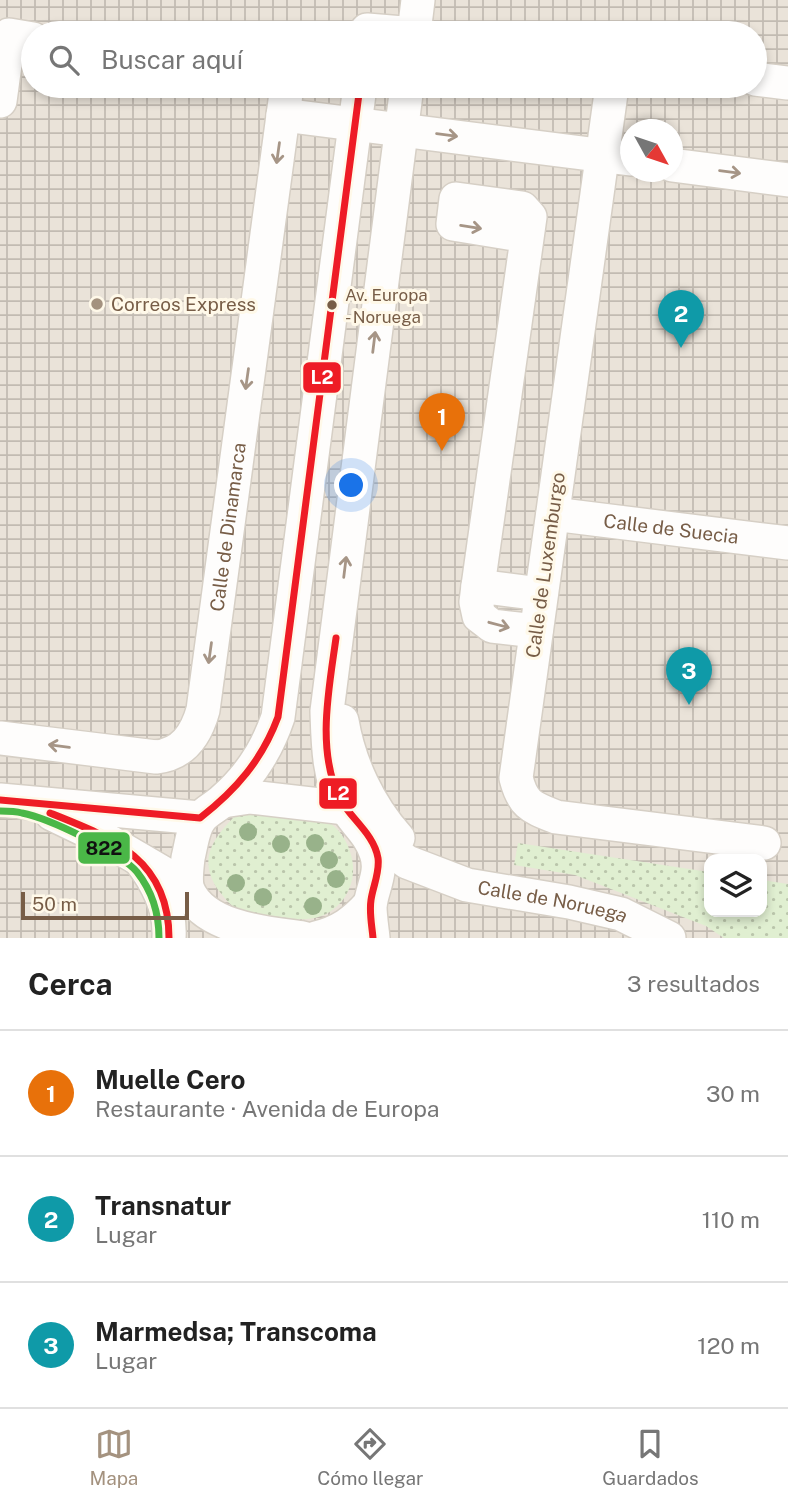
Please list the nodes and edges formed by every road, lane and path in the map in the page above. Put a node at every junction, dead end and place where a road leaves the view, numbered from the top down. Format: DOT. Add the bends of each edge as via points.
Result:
graph roads {
  1 [pos="418,0"];
  2 [pos="415,21"];
  3 [pos="21,37"];
  4 [pos="767,80"];
  5 [pos="788,83"];
  6 [pos="358,98"];
  7 [pos="405,98"];
  8 [pos="613,98"];
  9 [pos="0,101"];
  10 [pos="285,101"];
  11 [pos="355,125"];
  12 [pos="401,129"];
  13 [pos="616,156"];
  14 [pos="683,166"];
  15 [pos="788,180"];
  16 [pos="527,236"];
  17 [pos="553,514"];
  18 [pos="788,543"];
  19 [pos="478,586"];
  20 [pos="541,594"];
  21 [pos="536,631"];
  22 [pos="336,635"];
  23 [pos="0,738"];
  24 [pos="14,802"];
  25 [pos="346,808"];
  26 [pos="212,810"];
  27 [pos="368,833"];
  28 [pos="764,843"];
  29 [pos="139,858"];
  30 [pos="432,872"];
  31 [pos="188,888"];
  32 [pos="370,904"];
  33 [pos="171,938"];
  34 [pos="303,938"];
  35 [pos="316,938"];
  36 [pos="373,938"];
  37 [pos="669,938"];
  1 -- 2 [label="street"];
  3 -- 9 [label="street"];
  4 -- 5 [label="street"];
  6 -- 11 [label="street"];
  7 -- 12 [label="street"];
  8 -- 13 [label="street, Calle de Luxemburgo"];
  10 -- 11 [label="street, Calle de Dinamarca"];
  10 -- 23 [label="street, Calle de Dinamarca, one-way" via="197,729 180,750 156,757"];
  11 -- 12 [label="street, Calle de Dinamarca"];
  11 -- 26 [label="street" via="278,717 253,768"];
  12 -- 13 [label="street, Calle de Dinamarca, one-way"];
  22 -- 12 [label="street, one-way"];
  13 -- 17 [label="street, Calle de Luxemburgo"];
  14 -- 15 [label="street, one-way"];
  16 -- 19 [label="street"];
  17 -- 18 [label="street, Calle de Suecia"];
  17 -- 20 [label="street, Calle de Luxemburgo"];
  19 -- 20 [label="street"];
  19 -- 21 [label="street, one-way" via="479,616 492,626"];
  20 -- 21 [label="street, Calle de Luxemburgo"];
  21 -- 28 [label="street, Calle de Luxemburgo" via="516,778 521,796 534,808 556,817"];
  22 -- 25 [label="street" via="327,711 328,750 337,792"];
  22 -- 30 [label="street, Calle de Noruega" via="337,695 345,737 364,790 388,827"];
  24 -- 26 [label="street"];
  24 -- 29 [label="street" via="69,821"];
  25 -- 26 [label="street" via="250,797"];
  25 -- 27 [label="street"];
  26 -- 31 [label="street" via="191,842"];
  27 -- 30 [label="street, Calle de Noruega" via="407,862"];
  27 -- 32 [label="street" via="378,856 378,880"];
  29 -- 31 [label="street"];
  29 -- 33 [label="street" via="158,887"];
  30 -- 37 [label="street, Calle de Noruega" via="467,885 621,914"];
  31 -- 33 [label="street"];
  31 -- 34 [label="street" via="199,905 231,924"];
  32 -- 35 [label="street" via="336,933"];
  32 -- 36 [label="street"];
}
